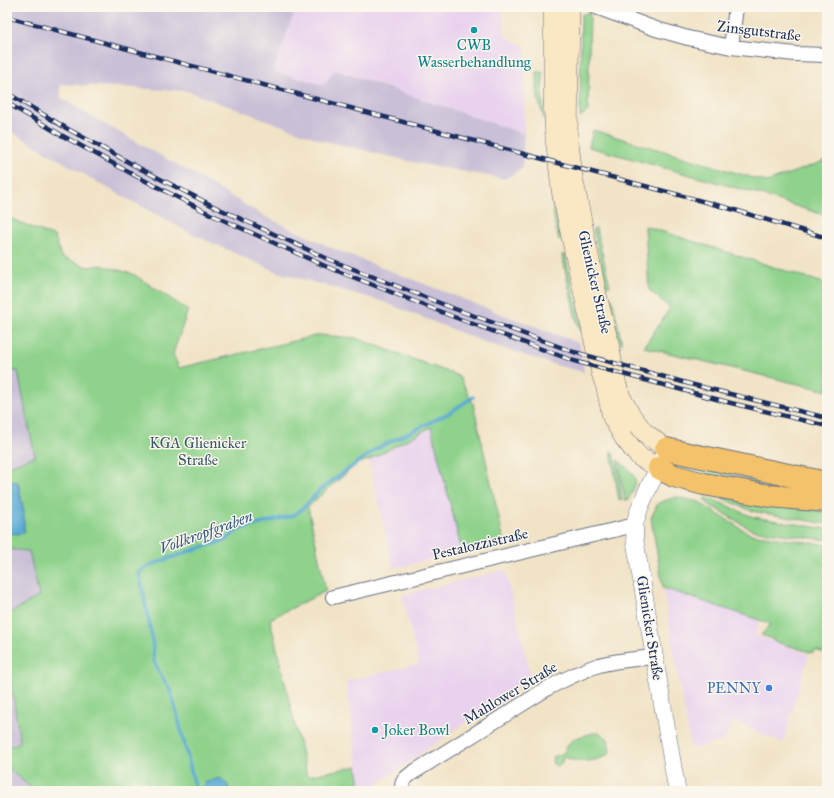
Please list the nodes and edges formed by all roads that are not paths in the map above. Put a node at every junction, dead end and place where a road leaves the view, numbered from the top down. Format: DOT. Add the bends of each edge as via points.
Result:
graph roads {
  1 [pos="553,7"];
  2 [pos="570,7"];
  3 [pos="596,7"];
  4 [pos="736,7"];
  5 [pos="731,47"];
  6 [pos="827,55"];
  7 [pos="662,459"];
  8 [pos="827,483"];
  9 [pos="827,501"];
  10 [pos="635,525"];
  11 [pos="333,597"];
  12 [pos="654,657"];
  13 [pos="404,791"];
  14 [pos="677,791"];
  1 -- 7 [label="main road, Glienicker Straße" via="553,98 562,196 601,373 612,417 624,438 641,458"];
  2 -- 7 [label="main road, Glienicker Straße" via="568,134 573,177 621,397"];
  3 -- 5 [label="street, Zinsgutstraße" via="656,29"];
  4 -- 5 [label="street"];
  5 -- 6 [label="street, Zinsgutstraße"];
  7 -- 8 [label="highway" via="688,454"];
  7 -- 9 [label="highway" via="674,476 704,484 770,496"];
  7 -- 10 [label="street, Glienicker Straße" via="645,495"];
  10 -- 11 [label="street, Pestalozzistraße"];
  10 -- 12 [label="street, Glienicker Straße" via="635,541"];
  12 -- 13 [label="street, Mahlower Straße" via="600,665 565,678 405,778 402,783"];
  12 -- 14 [label="street, Glienicker Straße"];
}
